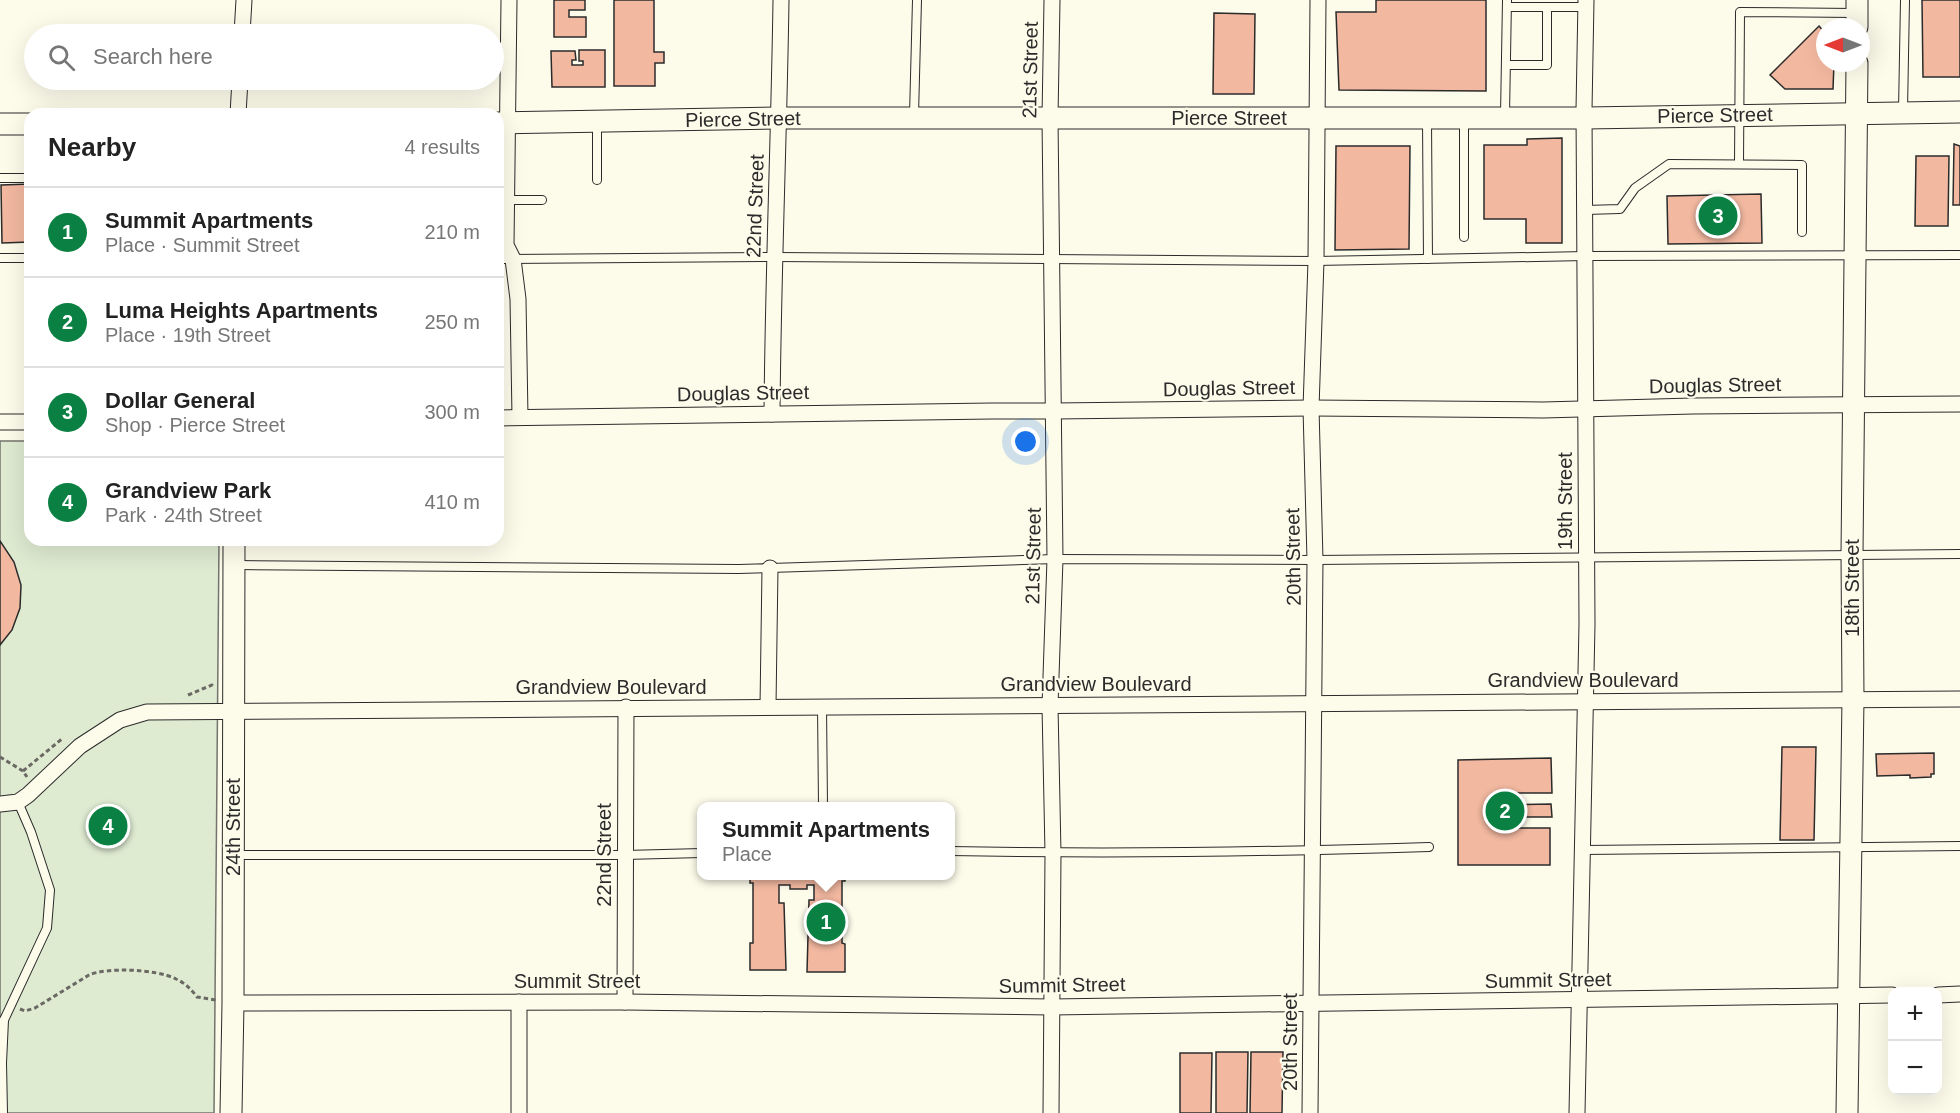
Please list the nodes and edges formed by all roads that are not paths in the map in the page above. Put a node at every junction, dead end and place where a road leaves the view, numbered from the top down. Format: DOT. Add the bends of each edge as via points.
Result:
graph roads {
  1 [pos="244,0"];
  2 [pos="509,0"];
  3 [pos="781,0"];
  4 [pos="917,0"];
  5 [pos="1052,0"];
  6 [pos="1318,0"];
  7 [pos="1905,0"];
  8 [pos="1507,3"];
  9 [pos="1586,4"];
  10 [pos="1547,8"];
  11 [pos="1857,13"];
  12 [pos="243,24"];
  13 [pos="1506,65"];
  14 [pos="1857,72"];
  15 [pos="239,90"];
  16 [pos="238,108"];
  17 [pos="504,108"];
  18 [pos="1903,112"];
  19 [pos="1960,112"];
  20 [pos="1857,113"];
  21 [pos="1740,114"];
  22 [pos="779,118"];
  23 [pos="914,118"];
  24 [pos="1050,118"];
  25 [pos="1317,118"];
  26 [pos="1427,118"];
  27 [pos="1464,118"];
  28 [pos="1505,118"];
  29 [pos="1585,118"];
  30 [pos="597,121"];
  31 [pos="504,123"];
  32 [pos="0,124"];
  33 [pos="24,124"];
  34 [pos="504,149"];
  35 [pos="1739,164"];
  36 [pos="0,178"];
  37 [pos="24,178"];
  38 [pos="597,180"];
  39 [pos="506,200"];
  40 [pos="542,201"];
  41 [pos="1586,210"];
  42 [pos="1802,232"];
  43 [pos="1464,237"];
  44 [pos="1960,255"];
  45 [pos="1586,256"];
  46 [pos="1854,256"];
  47 [pos="775,257"];
  48 [pos="0,258"];
  49 [pos="24,258"];
  50 [pos="505,259"];
  51 [pos="1428,259"];
  52 [pos="1052,260"];
  53 [pos="1316,261"];
  54 [pos="1960,404"];
  55 [pos="1854,405"];
  56 [pos="1311,408"];
  57 [pos="1585,408"];
  58 [pos="1054,411"];
  59 [pos="772,414"];
  60 [pos="520,417"];
  61 [pos="504,418"];
  62 [pos="0,422"];
  63 [pos="24,422"];
  64 [pos="234,546"];
  65 [pos="1852,554"];
  66 [pos="1960,554"];
  67 [pos="1586,558"];
  68 [pos="1055,559"];
  69 [pos="1315,560"];
  70 [pos="234,565"];
  71 [pos="770,568"];
  72 [pos="1853,699"];
  73 [pos="1960,699"];
  74 [pos="1586,701"];
  75 [pos="1314,703"];
  76 [pos="768,706"];
  77 [pos="822,706"];
  78 [pos="1050,706"];
  79 [pos="626,707"];
  80 [pos="233,710"];
  81 [pos="18,802"];
  82 [pos="823,802"];
  83 [pos="0,804"];
  84 [pos="1960,846"];
  85 [pos="1429,847"];
  86 [pos="1851,847"];
  87 [pos="1583,850"];
  88 [pos="955,851"];
  89 [pos="1312,851"];
  90 [pos="697,852"];
  91 [pos="1053,853"];
  92 [pos="232,855"];
  93 [pos="625,855"];
  94 [pos="1960,994"];
  95 [pos="1888,995"];
  96 [pos="1942,995"];
  97 [pos="1849,996"];
  98 [pos="1578,1001"];
  99 [pos="519,1002"];
  100 [pos="626,1002"];
  101 [pos="233,1003"];
  102 [pos="1311,1003"];
  103 [pos="1051,1007"];
  104 [pos="2,1022"];
  105 [pos="3,1113"];
  106 [pos="231,1113"];
  107 [pos="519,1113"];
  108 [pos="1051,1113"];
  109 [pos="1310,1113"];
  110 [pos="1577,1113"];
  111 [pos="1847,1113"];
  1 -- 12 [label="street"];
  2 -- 17 [label="street"];
  3 -- 22 [label="street, 22nd Street"];
  4 -- 23 [label="lane"];
  5 -- 24 [label="street, 21st Street"];
  6 -- 25 [label="street, 20th Street"];
  7 -- 18 [label="lane"];
  8 -- 10 [label="lane"];
  8 -- 13 [label="lane"];
  9 -- 10 [label="lane"];
  9 -- 29 [label="street, 19th Street"];
  10 -- 13 [label="lane" via="1546,65"];
  11 -- 21 [label="lane" via="1740,12"];
  13 -- 28 [label="lane"];
  14 -- 20 [label="main road, 18th Street"];
  15 -- 16 [label="street"];
  18 -- 19 [label="main road, Pierce Street"];
  18 -- 20 [label="main road, Pierce Street"];
  20 -- 21 [label="main road, Pierce Street"];
  20 -- 46 [label="main road, 18th Street"];
  21 -- 29 [label="main road, Pierce Street"];
  21 -- 35 [label="lane"];
  22 -- 23 [label="main road, Pierce Street"];
  22 -- 30 [label="main road, Pierce Street"];
  22 -- 47 [label="street, 22nd Street"];
  23 -- 24 [label="main road, Pierce Street"];
  24 -- 25 [label="main road, Pierce Street"];
  24 -- 52 [label="street, 21st Street"];
  25 -- 26 [label="main road, Pierce Street"];
  25 -- 53 [label="street, 20th Street"];
  26 -- 27 [label="main road, Pierce Street"];
  26 -- 51 [label="lane"];
  27 -- 28 [label="main road, Pierce Street"];
  27 -- 43 [label="lane"];
  28 -- 29 [label="main road, Pierce Street"];
  29 -- 41 [label="street, 19th Street"];
  30 -- 31 [label="main road, Pierce Street"];
  30 -- 38 [label="lane"];
  32 -- 33 [label="main road"];
  34 -- 39 [label="street"];
  35 -- 41 [label="lane" via="1669,164 1635,188 1620,209"];
  35 -- 42 [label="lane" via="1802,165"];
  36 -- 37 [label="lane"];
  39 -- 40 [label="lane"];
  39 -- 50 [label="street"];
  41 -- 45 [label="street, 19th Street"];
  44 -- 46 [label="lane"];
  45 -- 46 [label="lane"];
  45 -- 51 [label="lane"];
  45 -- 57 [label="street, 19th Street"];
  46 -- 55 [label="main road, 18th Street"];
  47 -- 50 [label="lane"];
  47 -- 52 [label="lane"];
  47 -- 59 [label="street, 22nd Street"];
  48 -- 49 [label="lane"];
  50 -- 60 [label="street" via="518,299"];
  51 -- 53 [label="lane"];
  52 -- 53 [label="lane"];
  52 -- 58 [label="street, 21st Street"];
  53 -- 56 [label="street, 20th Street"];
  54 -- 55 [label="street, Douglas Street"];
  55 -- 57 [label="street, Douglas Street"];
  55 -- 65 [label="main road, 18th Street"];
  56 -- 57 [label="street, Douglas Street"];
  56 -- 58 [label="street, Douglas Street"];
  56 -- 69 [label="street, 20th Street"];
  57 -- 67 [label="street, 19th Street"];
  58 -- 59 [label="street, Douglas Street"];
  58 -- 68 [label="street, 21st Street"];
  59 -- 60 [label="street, Douglas Street"];
  60 -- 61 [label="street, Douglas Street"];
  62 -- 63 [label="street"];
  64 -- 70 [label="main road, 24th Street"];
  65 -- 66 [label="lane"];
  65 -- 67 [label="lane"];
  65 -- 72 [label="main road, 18th Street"];
  67 -- 69 [label="lane"];
  67 -- 74 [label="street, 19th Street"];
  68 -- 69 [label="lane"];
  68 -- 71 [label="lane"];
  68 -- 78 [label="street, 21st Street"];
  69 -- 75 [label="street, 20th Street"];
  70 -- 71 [label="lane"];
  70 -- 80 [label="main road, 24th Street"];
  71 -- 76 [label="street"];
  72 -- 73 [label="street, Grandview Boulevard"];
  72 -- 74 [label="street, Grandview Boulevard"];
  72 -- 86 [label="main road, 18th Street"];
  74 -- 75 [label="street, Grandview Boulevard"];
  74 -- 87 [label="street, 19th Street"];
  75 -- 78 [label="street, Grandview Boulevard"];
  75 -- 89 [label="street, 20th Street"];
  76 -- 77 [label="street, Grandview Boulevard"];
  76 -- 79 [label="street, Grandview Boulevard"];
  77 -- 78 [label="street, Grandview Boulevard"];
  77 -- 82 [label="lane"];
  78 -- 91 [label="street, 21st Street"];
  79 -- 80 [label="street, Grandview Boulevard"];
  79 -- 93 [label="street, 22nd Street"];
  80 -- 81 [label="street, Grandview Boulevard" via="147,712 120,720 80,746"];
  80 -- 92 [label="main road, 24th Street"];
  81 -- 83 [label="street"];
  81 -- 104 [label="lane" via="50,890 47,928"];
  84 -- 86 [label="lane"];
  85 -- 89 [label="lane"];
  86 -- 87 [label="lane"];
  86 -- 97 [label="main road, 18th Street"];
  87 -- 98 [label="street, 19th Street"];
  88 -- 91 [label="lane"];
  89 -- 91 [label="lane"];
  89 -- 102 [label="street, 20th Street"];
  90 -- 93 [label="lane"];
  91 -- 103 [label="street, 21st Street"];
  92 -- 93 [label="lane"];
  92 -- 101 [label="main road, 24th Street"];
  93 -- 100 [label="street, 22nd Street"];
  94 -- 96 [label="street"];
  95 -- 97 [label="street, Summit Street"];
  97 -- 98 [label="street, Summit Street"];
  97 -- 111 [label="main road, 18th Street"];
  98 -- 102 [label="street, Summit Street"];
  98 -- 110 [label="street, 19th Street"];
  99 -- 100 [label="street, Summit Street"];
  99 -- 101 [label="street, Summit Street"];
  99 -- 107 [label="street"];
  100 -- 103 [label="street, Summit Street"];
  101 -- 106 [label="main road, 24th Street"];
  102 -- 103 [label="street, Summit Street"];
  102 -- 109 [label="street, 20th Street"];
  103 -- 108 [label="street, 21st Street"];
  104 -- 105 [label="lane"];
}
